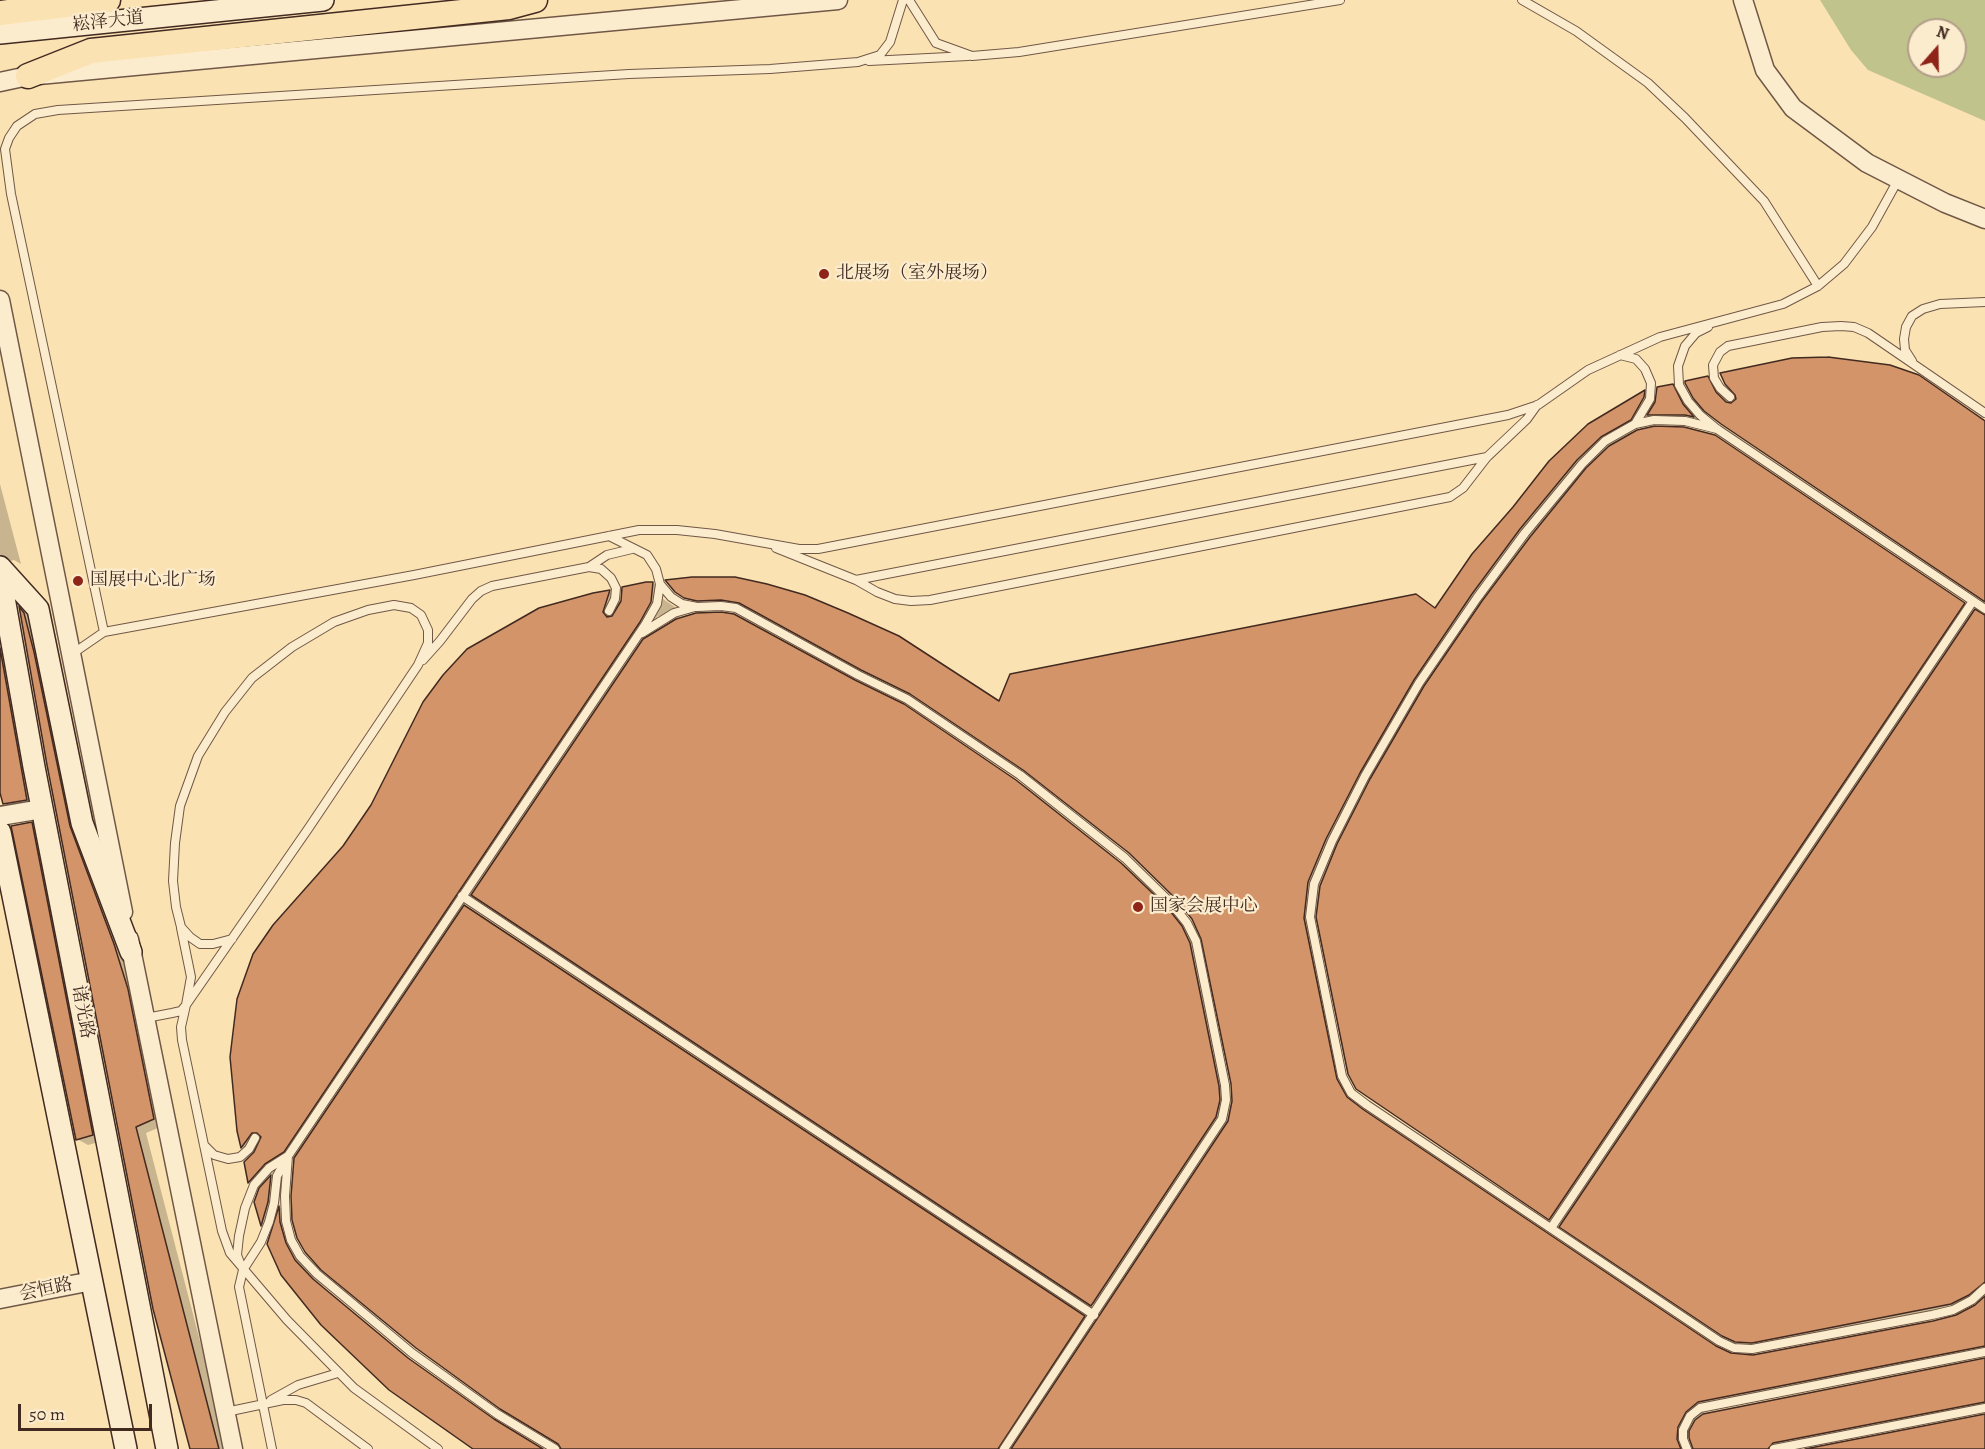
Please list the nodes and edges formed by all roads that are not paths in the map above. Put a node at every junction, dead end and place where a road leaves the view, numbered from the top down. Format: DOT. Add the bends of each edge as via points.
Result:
graph roads {
  1 [pos="108,0"];
  2 [pos="323,0"];
  3 [pos="535,0"];
  4 [pos="838,0"];
  5 [pos="903,0"];
  6 [pos="909,0"];
  7 [pos="1340,0"];
  8 [pos="1522,0"];
  9 [pos="1743,0"];
  10 [pos="0,13"];
  11 [pos="0,33"];
  12 [pos="972,56"];
  13 [pos="858,62"];
  14 [pos="28,76"];
  15 [pos="0,82"];
  16 [pos="1898,180"];
  17 [pos="1985,219"];
  18 [pos="1818,286"];
  19 [pos="0,300"];
  20 [pos="1985,302"];
  21 [pos="1719,321"];
  22 [pos="1620,355"];
  23 [pos="1914,365"];
  24 [pos="1730,398"];
  25 [pos="1538,405"];
  26 [pos="1985,413"];
  27 [pos="1635,424"];
  28 [pos="1717,429"];
  29 [pos="1487,457"];
  30 [pos="609,536"];
  31 [pos="755,541"];
  32 [pos="632,549"];
  33 [pos="0,567"];
  34 [pos="589,567"];
  35 [pos="0,575"];
  36 [pos="856,580"];
  37 [pos="660,584"];
  38 [pos="1973,601"];
  39 [pos="697,607"];
  40 [pos="1985,609"];
  41 [pos="609,611"];
  42 [pos="104,632"];
  43 [pos="631,645"];
  44 [pos="71,655"];
  45 [pos="418,665"];
  46 [pos="42,808"];
  47 [pos="0,816"];
  48 [pos="0,832"];
  49 [pos="462,896"];
  50 [pos="181,927"];
  51 [pos="232,939"];
  52 [pos="131,952"];
  53 [pos="186,1005"];
  54 [pos="146,1018"];
  55 [pos="255,1138"];
  56 [pos="203,1144"];
  57 [pos="288,1156"];
  58 [pos="1551,1228"];
  59 [pos="243,1270"];
  60 [pos="92,1281"];
  61 [pos="1985,1288"];
  62 [pos="0,1299"];
  63 [pos="1094,1315"];
  64 [pos="1985,1352"];
  65 [pos="338,1373"];
  66 [pos="262,1405"];
  67 [pos="1985,1408"];
  68 [pos="226,1412"];
  69 [pos="126,1449"];
  70 [pos="167,1449"];
  71 [pos="233,1449"];
  72 [pos="272,1449"];
  73 [pos="368,1449"];
  74 [pos="438,1449"];
  75 [pos="555,1449"];
  76 [pos="1004,1449"];
  77 [pos="1687,1449"];
  78 [pos="1774,1449"];
  1 -- 10 [label="highway"];
  2 -- 11 [label="main road, 崧泽大道"];
  3 -- 14 [label="highway" via="509,7 91,51"];
  4 -- 14 [label="street"];
  5 -- 13 [label="lane" via="890,42 880,55"];
  6 -- 12 [label="lane" via="936,43"];
  7 -- 12 [label="lane" via="1019,52"];
  8 -- 18 [label="lane" via="1576,31 1648,83 1764,201"];
  9 -- 16 [label="street" via="1765,70 1793,108 1867,163"];
  12 -- 13 [label="lane"];
  13 -- 42 [label="lane" via="58,110 35,114 17,126 5,149 11,194"];
  14 -- 15 [label="street"];
  16 -- 17 [label="street"];
  16 -- 18 [label="lane" via="1872,227 1844,264"];
  18 -- 21 [label="lane" via="1783,304"];
  19 -- 44 [label="street"];
  20 -- 23 [label="lane" via="1940,304 1912,316 1904,339 1905,350"];
  21 -- 22 [label="lane" via="1660,337"];
  21 -- 28 [label="lane" via="1696,333 1685,346 1678,366 1679,385 1688,401"];
  22 -- 25 [label="lane" via="1588,370"];
  22 -- 27 [label="lane" via="1636,359 1651,384 1650,399"];
  23 -- 24 [label="lane" via="1854,327 1822,327 1728,346 1720,351 1713,365 1714,378"];
  23 -- 26 [label="lane"];
  25 -- 29 [label="lane"];
  25 -- 31 [label="lane" via="1508,415 844,545 799,549"];
  27 -- 28 [label="lane" via="1668,419"];
  27 -- 58 [label="lane" via="1605,441 1582,464 1525,533 1419,683 1332,841 1314,884 1310,917 1342,1076 1351,1093"];
  28 -- 38 [label="lane"];
  29 -- 36 [label="lane"];
  29 -- 36 [label="lane" via="1450,497 930,600 895,599"];
  30 -- 31 [label="lane" via="639,530 677,530"];
  30 -- 32 [label="lane"];
  30 -- 42 [label="lane"];
  31 -- 36 [label="lane"];
  32 -- 34 [label="lane" via="607,555"];
  32 -- 37 [label="lane" via="647,555"];
  33 -- 52 [label="main road" via="38,609 82,824"];
  34 -- 41 [label="lane" via="602,569 616,588"];
  34 -- 45 [label="lane" via="481,591"];
  35 -- 46 [label="main road, 诸光路"];
  37 -- 39 [label="lane" via="682,604"];
  37 -- 43 [label="lane" via="657,604"];
  38 -- 40 [label="lane"];
  38 -- 58 [label="lane"];
  39 -- 43 [label="lane" via="657,622"];
  39 -- 63 [label="lane" via="736,608 907,699 1073,816 1125,858 1187,923 1196,941 1225,1085 1222,1119"];
  42 -- 44 [label="lane"];
  43 -- 49 [label="lane"];
  44 -- 52 [label="street"];
  45 -- 50 [label="lane" via="428,643 428,630 411,608 394,605 334,622 292,647 252,678 198,756 180,806 173,881"];
  45 -- 51 [label="lane"];
  46 -- 47 [label="street"];
  46 -- 70 [label="main road, 诸光路"];
  48 -- 60 [label="main road"];
  49 -- 57 [label="lane"];
  49 -- 63 [label="lane"];
  50 -- 51 [label="lane" via="200,944"];
  50 -- 53 [label="lane" via="191,978"];
  51 -- 53 [label="lane"];
  52 -- 54 [label="street"];
  53 -- 54 [label="lane" via="181,1011"];
  53 -- 56 [label="lane" via="182,1040"];
  54 -- 68 [label="street"];
  55 -- 56 [label="lane" via="240,1157 228,1159 214,1155"];
  56 -- 59 [label="lane" via="222,1231 230,1253"];
  57 -- 59 [label="lane" via="277,1176 269,1222"];
  57 -- 59 [label="lane" via="269,1168 254,1185 245,1208 237,1255"];
  57 -- 75 [label="lane" via="286,1221 300,1256 316,1274 412,1353 497,1414"];
  58 -- 61 [label="lane" via="1734,1348 1752,1349 1953,1310"];
  59 -- 65 [label="lane"];
  59 -- 66 [label="lane" via="239,1287"];
  60 -- 62 [label="street, 会恒路"];
  60 -- 69 [label="main road"];
  63 -- 76 [label="lane"];
  64 -- 77 [label="lane" via="1700,1408 1690,1416 1683,1430"];
  65 -- 66 [label="lane" via="298,1385"];
  65 -- 74 [label="lane"];
  66 -- 68 [label="lane"];
  66 -- 72 [label="lane"];
  66 -- 73 [label="lane" via="283,1400 306,1402"];
  67 -- 78 [label="lane"];
  68 -- 71 [label="street"];
}
